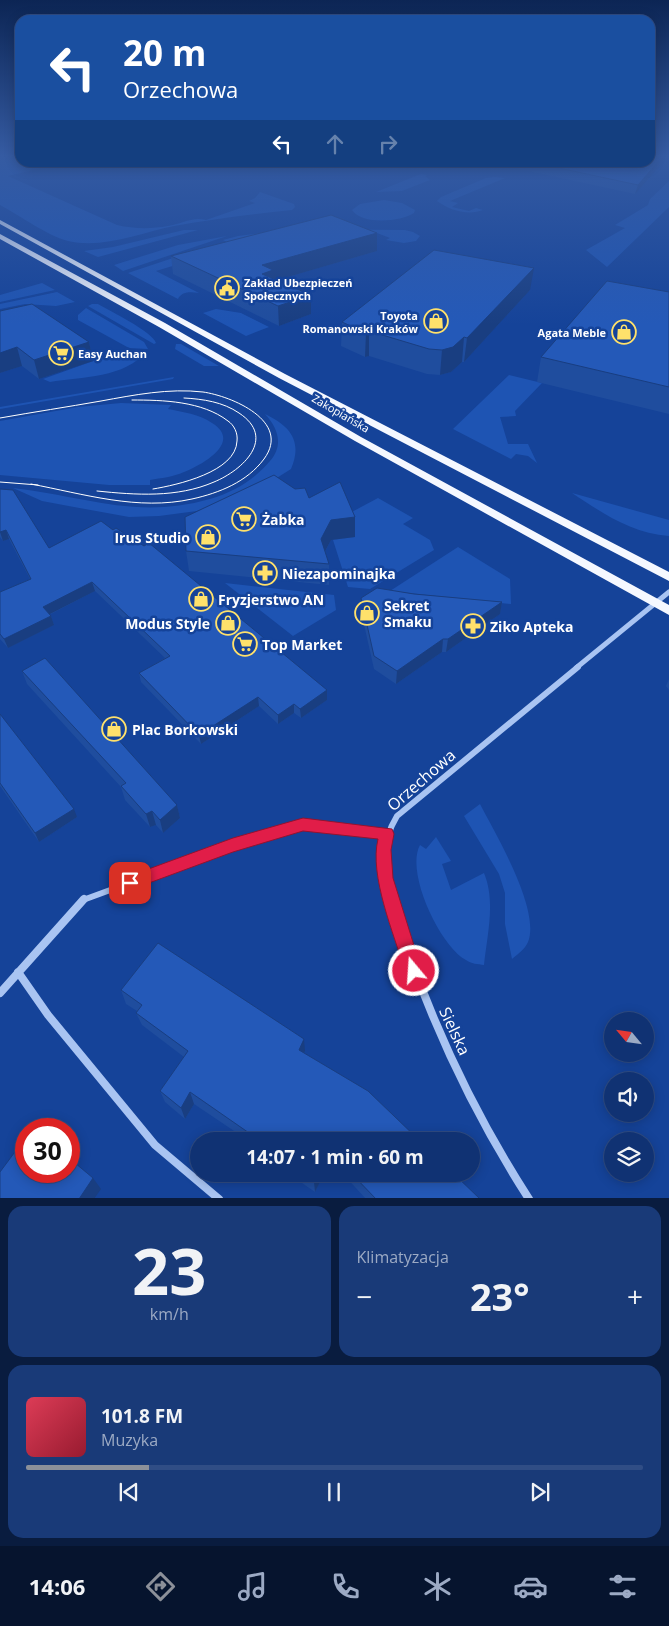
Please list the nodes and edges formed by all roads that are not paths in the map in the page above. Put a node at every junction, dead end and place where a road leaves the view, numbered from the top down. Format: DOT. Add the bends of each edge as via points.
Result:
graph roads {
  1 [pos="0,222"];
  2 [pos="0,236"];
  3 [pos="669,577"];
  4 [pos="669,592"];
  5 [pos="656,604"];
  6 [pos="669,611"];
  7 [pos="387,834"];
  8 [pos="18,972"];
  9 [pos="0,993"];
  10 [pos="219,1198"];
  11 [pos="529,1198"];
  1 -- 3 [label="main road, Zakopiańska" via="282,376"];
  2 -- 5 [label="main road, Zakopiańska"];
  4 -- 5 [label="street, Orzechowa"];
  5 -- 6 [label="main road, Zakopiańska"];
  5 -- 7 [label="street, Orzechowa" via="414,801 397,816"];
  7 -- 8 [label="street" via="303,825 233,845 84,899"];
  7 -- 11 [label="street, Sielska" via="383,850 385,878 418,985 450,1058"];
  8 -- 9 [label="street"];
  8 -- 10 [label="street" via="48,1015 155,1145"];
}
